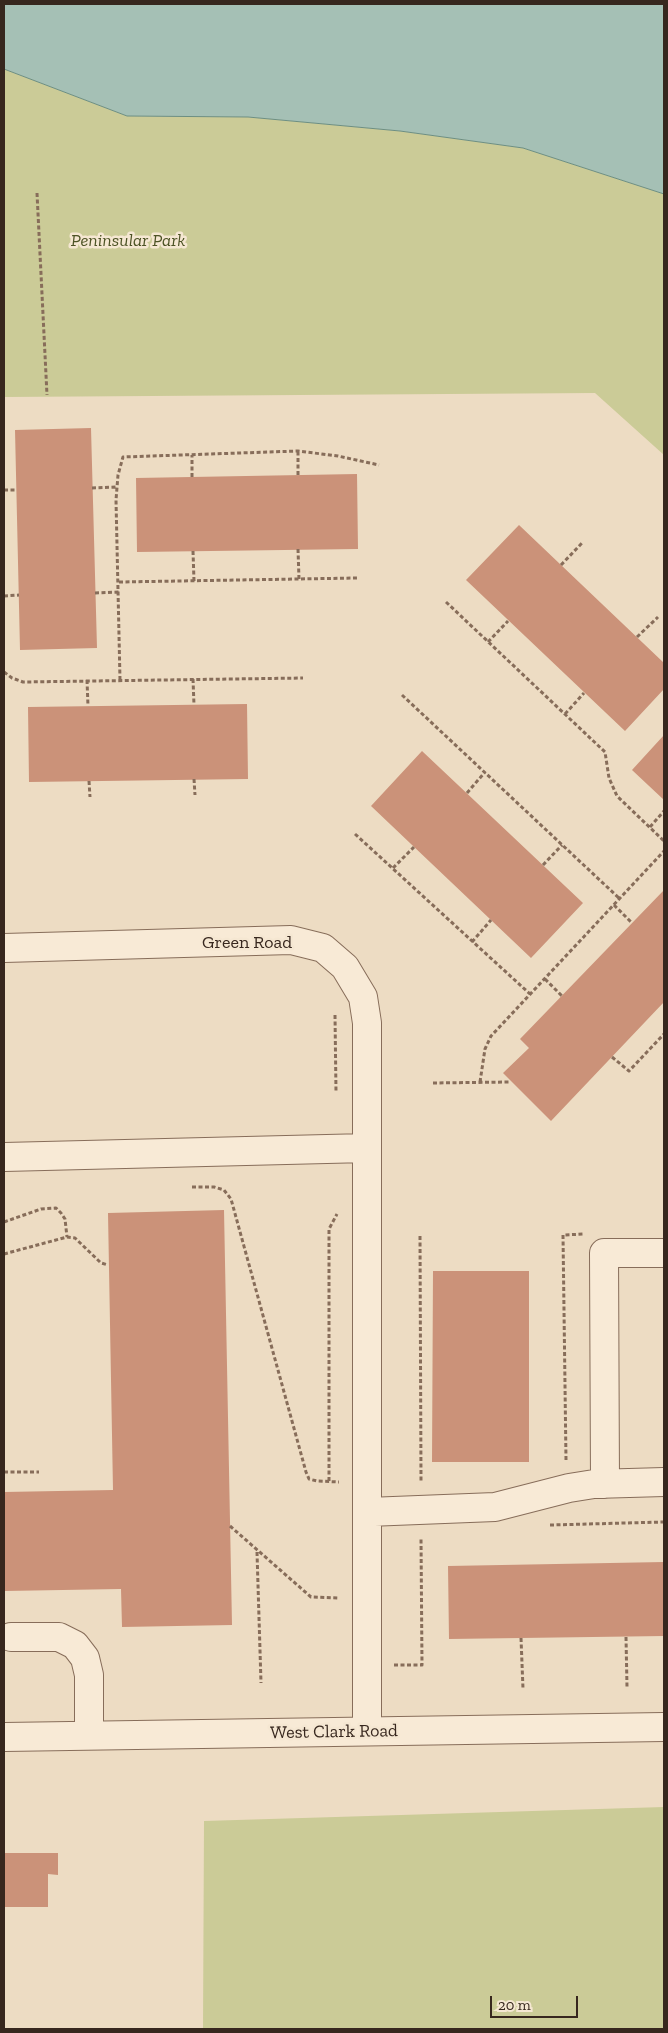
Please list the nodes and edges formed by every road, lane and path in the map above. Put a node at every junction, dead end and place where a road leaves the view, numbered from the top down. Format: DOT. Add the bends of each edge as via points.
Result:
graph roads {
  1 [pos="37,193"];
  2 [pos="47,395"];
  3 [pos="298,451"];
  4 [pos="192,455"];
  5 [pos="379,465"];
  6 [pos="298,475"];
  7 [pos="192,477"];
  8 [pos="117,487"];
  9 [pos="92,488"];
  10 [pos="4,490"];
  11 [pos="16,490"];
  12 [pos="582,543"];
  13 [pos="298,549"];
  14 [pos="193,551"];
  15 [pos="562,565"];
  16 [pos="356,578"];
  17 [pos="299,579"];
  18 [pos="194,581"];
  19 [pos="119,582"];
  20 [pos="119,592"];
  21 [pos="95,593"];
  22 [pos="19,595"];
  23 [pos="4,596"];
  24 [pos="446,602"];
  25 [pos="658,617"];
  26 [pos="508,620"];
  27 [pos="637,637"];
  28 [pos="488,642"];
  29 [pos="4,672"];
  30 [pos="303,678"];
  31 [pos="193,679"];
  32 [pos="87,680"];
  33 [pos="120,680"];
  34 [pos="584,693"];
  35 [pos="402,695"];
  36 [pos="194,705"];
  37 [pos="88,706"];
  38 [pos="565,714"];
  39 [pos="485,772"];
  40 [pos="194,779"];
  41 [pos="89,781"];
  42 [pos="467,793"];
  43 [pos="194,794"];
  44 [pos="90,797"];
  45 [pos="664,811"];
  46 [pos="650,827"];
  47 [pos="355,834"];
  48 [pos="664,841"];
  49 [pos="562,845"];
  50 [pos="414,847"];
  51 [pos="664,851"];
  52 [pos="543,865"];
  53 [pos="393,868"];
  54 [pos="620,898"];
  55 [pos="614,905"];
  56 [pos="492,920"];
  57 [pos="632,923"];
  58 [pos="472,942"];
  59 [pos="4,948"];
  60 [pos="545,979"];
  61 [pos="530,994"];
  62 [pos="562,996"];
  63 [pos="335,1006"];
  64 [pos="664,1034"];
  65 [pos="612,1056"];
  66 [pos="434,1082"];
  67 [pos="480,1082"];
  68 [pos="509,1082"];
  69 [pos="336,1094"];
  70 [pos="368,1139"];
  71 [pos="4,1157"];
  72 [pos="192,1187"];
  73 [pos="337,1205"];
  74 [pos="4,1222"];
  75 [pos="591,1234"];
  76 [pos="420,1236"];
  77 [pos="67,1237"];
  78 [pos="664,1253"];
  79 [pos="4,1254"];
  80 [pos="108,1265"];
  81 [pos="559,1464"];
  82 [pos="4,1472"];
  83 [pos="39,1472"];
  84 [pos="413,1481"];
  85 [pos="422,1481"];
  86 [pos="328,1482"];
  87 [pos="345,1482"];
  88 [pos="664,1482"];
  89 [pos="605,1484"];
  90 [pos="421,1488"];
  91 [pos="368,1512"];
  92 [pos="230,1526"];
  93 [pos="422,1537"];
  94 [pos="257,1552"];
  95 [pos="339,1598"];
  96 [pos="626,1637"];
  97 [pos="11,1638"];
  98 [pos="522,1638"];
  99 [pos="393,1666"];
  100 [pos="261,1683"];
  101 [pos="627,1687"];
  102 [pos="523,1689"];
  103 [pos="664,1727"];
  104 [pos="367,1731"];
  105 [pos="90,1735"];
  106 [pos="4,1736"];
  1 -- 2 [label="path"];
  3 -- 4 [label="path"];
  3 -- 5 [label="path"];
  3 -- 6 [label="path"];
  4 -- 7 [label="path"];
  4 -- 8 [label="path" via="123,457"];
  8 -- 9 [label="path"];
  8 -- 19 [label="path"];
  10 -- 11 [label="path"];
  12 -- 15 [label="path"];
  13 -- 17 [label="path"];
  14 -- 18 [label="path"];
  16 -- 17 [label="path"];
  17 -- 18 [label="path"];
  18 -- 19 [label="path"];
  19 -- 20 [label="path"];
  20 -- 21 [label="path"];
  20 -- 33 [label="path"];
  22 -- 23 [label="path"];
  24 -- 28 [label="path"];
  25 -- 27 [label="path"];
  26 -- 28 [label="path"];
  28 -- 38 [label="path"];
  29 -- 32 [label="path" via="23,682"];
  30 -- 31 [label="path"];
  31 -- 33 [label="path"];
  31 -- 36 [label="path"];
  32 -- 33 [label="path"];
  32 -- 37 [label="path"];
  34 -- 38 [label="path"];
  35 -- 39 [label="path"];
  38 -- 46 [label="path" via="605,752 616,796"];
  39 -- 42 [label="path"];
  39 -- 49 [label="path"];
  40 -- 43 [label="path"];
  41 -- 44 [label="path"];
  45 -- 46 [label="path"];
  46 -- 48 [label="path"];
  47 -- 53 [label="path"];
  49 -- 52 [label="path"];
  49 -- 54 [label="path"];
  50 -- 53 [label="path"];
  51 -- 54 [label="path"];
  53 -- 58 [label="path"];
  54 -- 55 [label="path"];
  55 -- 57 [label="path"];
  55 -- 60 [label="path"];
  56 -- 58 [label="path"];
  58 -- 61 [label="path"];
  59 -- 70 [label="street, Green Road" via="291,940 323,948 345,968 362,997 367,1023"];
  60 -- 61 [label="path"];
  60 -- 62 [label="path"];
  61 -- 67 [label="path" via="491,1036 484,1049"];
  63 -- 69 [label="path"];
  64 -- 65 [label="path" via="629,1071"];
  66 -- 67 [label="path"];
  67 -- 68 [label="path"];
  70 -- 71 [label="street"];
  70 -- 91 [label="street, Green Road"];
  72 -- 86 [label="path" via="224,1190 231,1199 306,1472 310,1479"];
  73 -- 86 [label="path" via="337,1214 329,1229"];
  74 -- 77 [label="path" via="41,1209 56,1208 65,1219"];
  75 -- 81 [label="path" via="563,1235 566,1462"];
  76 -- 85 [label="path"];
  77 -- 79 [label="path"];
  77 -- 80 [label="path" via="75,1238 94,1258"];
  78 -- 89 [label="street" via="604,1253"];
  82 -- 83 [label="path"];
  84 -- 85 [label="path"];
  85 -- 90 [label="path"];
  86 -- 87 [label="path"];
  88 -- 89 [label="street"];
  89 -- 91 [label="street" via="569,1488 495,1507"];
  91 -- 104 [label="street, Green Road"];
  92 -- 94 [label="path"];
  93 -- 99 [label="path" via="422,1664"];
  94 -- 95 [label="path" via="311,1597"];
  94 -- 100 [label="path"];
  96 -- 101 [label="path"];
  97 -- 105 [label="street" via="59,1637 75,1645 85,1658 89,1675"];
  98 -- 102 [label="path"];
  103 -- 104 [label="street, West Clark Road"];
  104 -- 105 [label="street, West Clark Road"];
  105 -- 106 [label="street, West Clark Road"];
}
